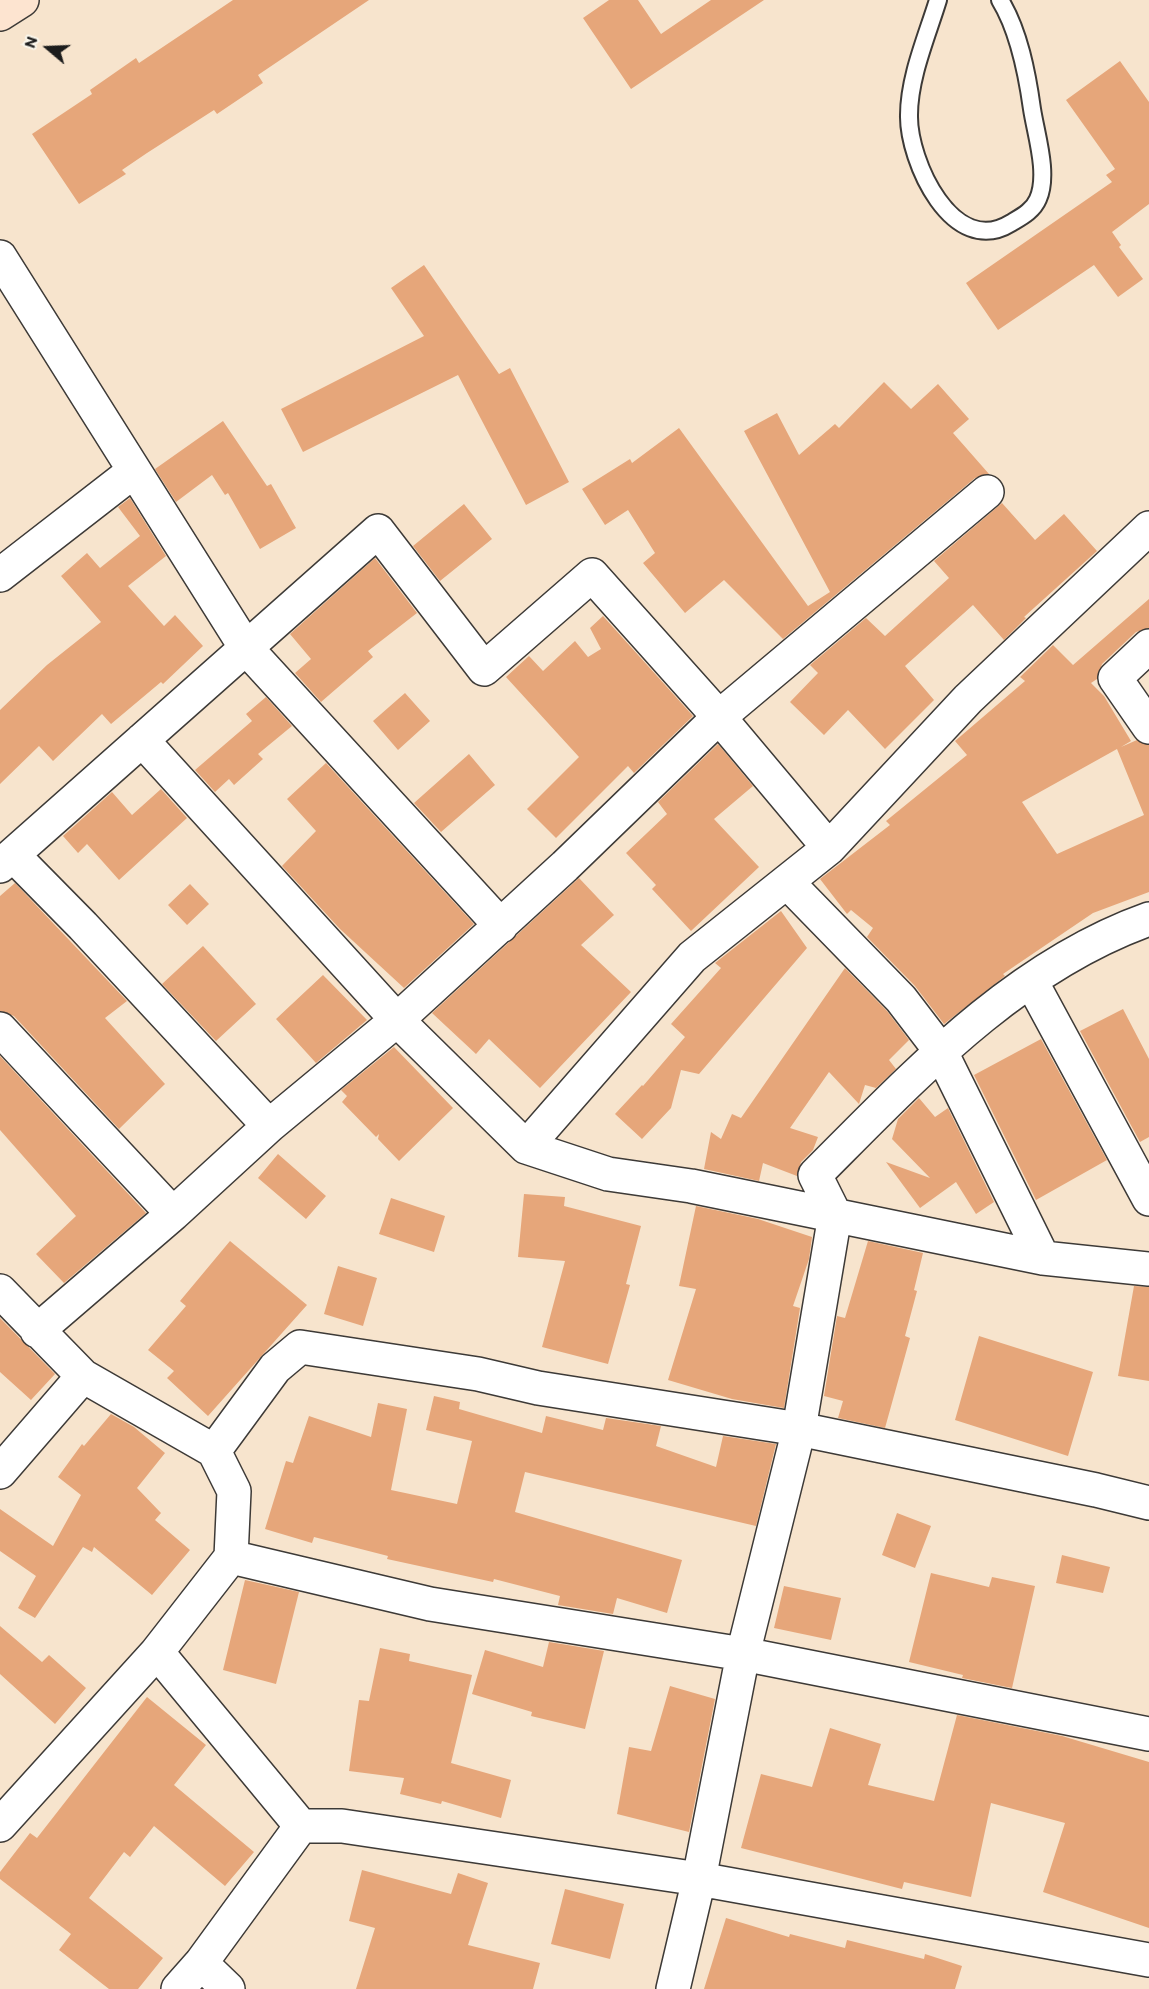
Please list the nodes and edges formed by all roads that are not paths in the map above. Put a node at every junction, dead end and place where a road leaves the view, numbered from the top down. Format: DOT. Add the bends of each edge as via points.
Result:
graph roads {
  1 [pos="22,0"];
  2 [pos="938,0"];
  3 [pos="1000,0"];
  4 [pos="0,14"];
  5 [pos="0,257"];
  6 [pos="134,471"];
  7 [pos="987,492"];
  8 [pos="1149,528"];
  9 [pos="0,575"];
  10 [pos="1149,646"];
  11 [pos="246,648"];
  12 [pos="719,717"];
  13 [pos="1149,728"];
  14 [pos="142,740"];
  15 [pos="829,848"];
  16 [pos="6,860"];
  17 [pos="787,882"];
  18 [pos="1149,919"];
  19 [pos="501,926"];
  20 [pos="1031,981"];
  21 [pos="397,1020"];
  22 [pos="0,1029"];
  23 [pos="940,1050"];
  24 [pos="269,1126"];
  25 [pos="526,1147"];
  26 [pos="1149,1199"];
  27 [pos="173,1214"];
  28 [pos="835,1215"];
  29 [pos="1043,1258"];
  30 [pos="1149,1269"];
  31 [pos="0,1291"];
  32 [pos="37,1331"];
  33 [pos="83,1376"];
  34 [pos="799,1429"];
  35 [pos="214,1451"];
  36 [pos="0,1472"];
  37 [pos="1149,1503"];
  38 [pos="231,1557"];
  39 [pos="157,1652"];
  40 [pos="743,1654"];
  41 [pos="1149,1734"];
  42 [pos="0,1825"];
  43 [pos="301,1826"];
  44 [pos="699,1879"];
  45 [pos="1149,1960"];
  46 [pos="201,1963"];
  47 [pos="178,1989"];
  48 [pos="228,1989"];
  49 [pos="673,1989"];
  1 -- 4 [label="main road"];
  2 -- 3 [label="lane" via="911,90 910,134 941,207 957,222 981,232 1003,228 1027,214 1038,200 1042,177 1029,87"];
  5 -- 6 [label="street"];
  6 -- 9 [label="street"];
  6 -- 11 [label="street"];
  7 -- 12 [label="street"];
  8 -- 15 [label="street" via="968,699"];
  10 -- 13 [label="street" via="1115,678"];
  11 -- 12 [label="street" via="378,531 484,669 592,575"];
  11 -- 14 [label="street"];
  11 -- 19 [label="street"];
  12 -- 15 [label="street"];
  12 -- 19 [label="street"];
  14 -- 16 [label="street"];
  14 -- 21 [label="street"];
  15 -- 17 [label="street"];
  16 -- 24 [label="street" via="83,926"];
  17 -- 23 [label="street" via="901,999"];
  17 -- 25 [label="street" via="692,957"];
  18 -- 20 [label="street" via="1112,932"];
  19 -- 21 [label="street"];
  20 -- 23 [label="street"];
  20 -- 26 [label="street"];
  21 -- 24 [label="street"];
  21 -- 25 [label="street"];
  22 -- 27 [label="street"];
  23 -- 28 [label="street" via="815,1175"];
  23 -- 29 [label="street"];
  24 -- 27 [label="street"];
  25 -- 28 [label="street" via="608,1174"];
  27 -- 32 [label="street"];
  28 -- 29 [label="street"];
  28 -- 34 [label="street"];
  29 -- 30 [label="street"];
  31 -- 32 [label="street"];
  32 -- 33 [label="street"];
  33 -- 35 [label="street"];
  33 -- 36 [label="street"];
  34 -- 35 [label="street" via="300,1347 275,1368"];
  34 -- 37 [label="street"];
  34 -- 40 [label="street"];
  35 -- 38 [label="street" via="234,1491"];
  38 -- 39 [label="street"];
  38 -- 40 [label="street" via="430,1604"];
  39 -- 42 [label="street"];
  39 -- 43 [label="street"];
  40 -- 41 [label="street"];
  40 -- 44 [label="street"];
  43 -- 44 [label="street" via="342,1826"];
  43 -- 46 [label="street"];
  44 -- 45 [label="street"];
  44 -- 49 [label="street"];
  46 -- 47 [label="street"];
  46 -- 48 [label="street"];
}
